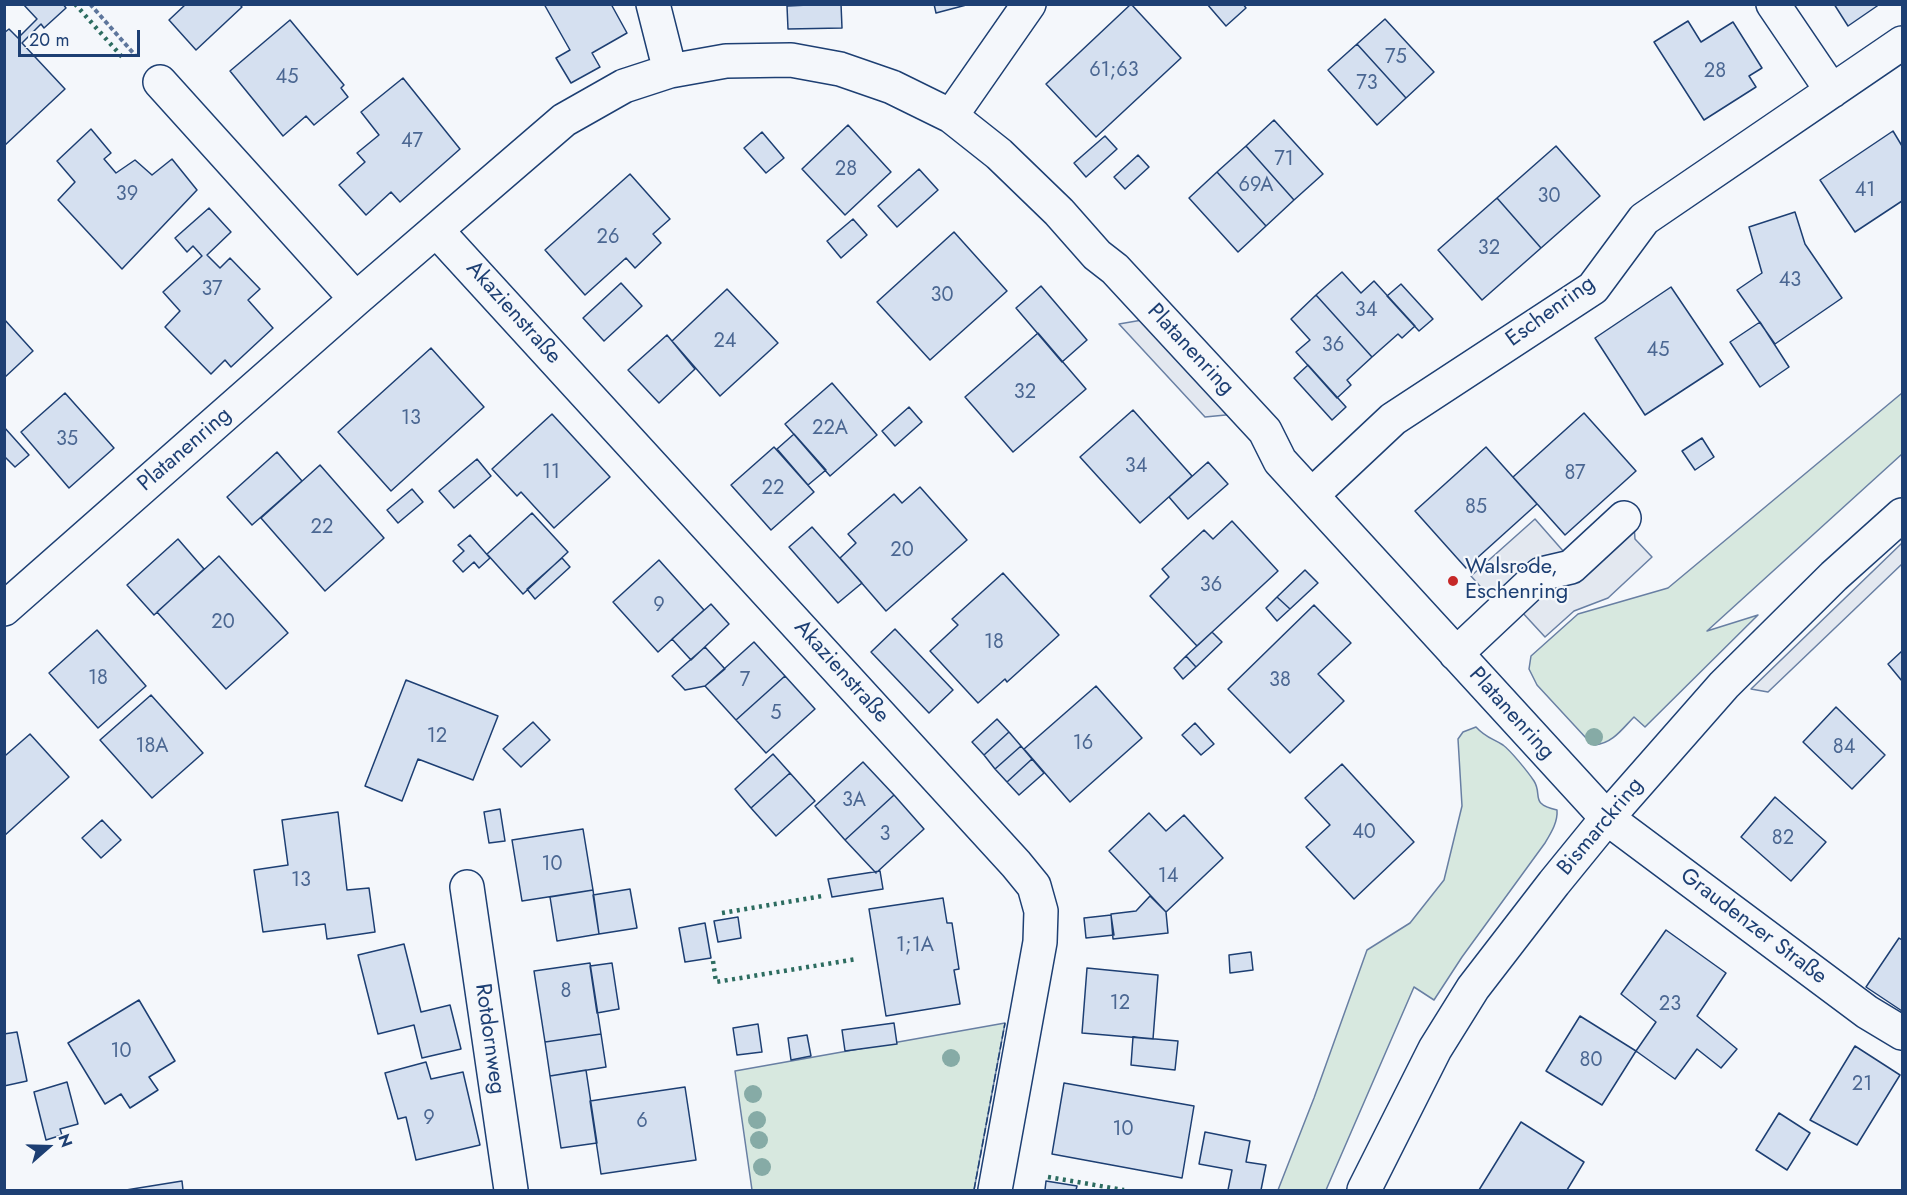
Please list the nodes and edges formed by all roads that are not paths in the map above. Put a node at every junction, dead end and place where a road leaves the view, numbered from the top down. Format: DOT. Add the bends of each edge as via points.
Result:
graph roads {
  1 [pos="652,4"];
  2 [pos="1029,4"];
  3 [pos="1773,4"];
  4 [pos="1902,43"];
  5 [pos="669,71"];
  6 [pos="160,82"];
  7 [pos="1832,91"];
  8 [pos="951,116"];
  9 [pos="437,231"];
  10 [pos="356,299"];
  11 [pos="1312,495"];
  12 [pos="1902,515"];
  13 [pos="1624,518"];
  14 [pos="8,600"];
  15 [pos="1456,654"];
  16 [pos="1607,818"];
  17 [pos="467,887"];
  18 [pos="1902,1033"];
  19 [pos="511,1191"];
  20 [pos="995,1191"];
  21 [pos="1364,1191"];
  1 -- 5 [label="street"];
  2 -- 8 [label="street"];
  3 -- 7 [label="street"];
  4 -- 7 [label="street, Eschenring"];
  5 -- 8 [label="street, Platanenring" via="726,61 791,60 840,69 892,87"];
  5 -- 9 [label="street, Platanenring" via="624,86 564,120"];
  6 -- 10 [label="street"];
  7 -- 11 [label="street, Eschenring" via="1644,219 1593,288 1393,419"];
  8 -- 11 [label="street, Platanenring" via="999,154 1122,277 1265,431 1280,461"];
  9 -- 10 [label="street, Platanenring"];
  9 -- 20 [label="street, Akazienstraße" via="1034,886 1041,911 1040,942"];
  10 -- 14 [label="street, Platanenring"];
  11 -- 15 [label="street, Platanenring"];
  12 -- 16 [label="street, Bismarckring" via="1724,685"];
  13 -- 15 [label="street" via="1571,567 1541,574"];
  15 -- 16 [label="street, Platanenring"];
  16 -- 18 [label="street, Graudenzer Straße" via="1867,1012"];
  16 -- 21 [label="street, Bismarckring" via="1473,988 1436,1049"];
  17 -- 19 [label="street, Rotdornweg"];
}
